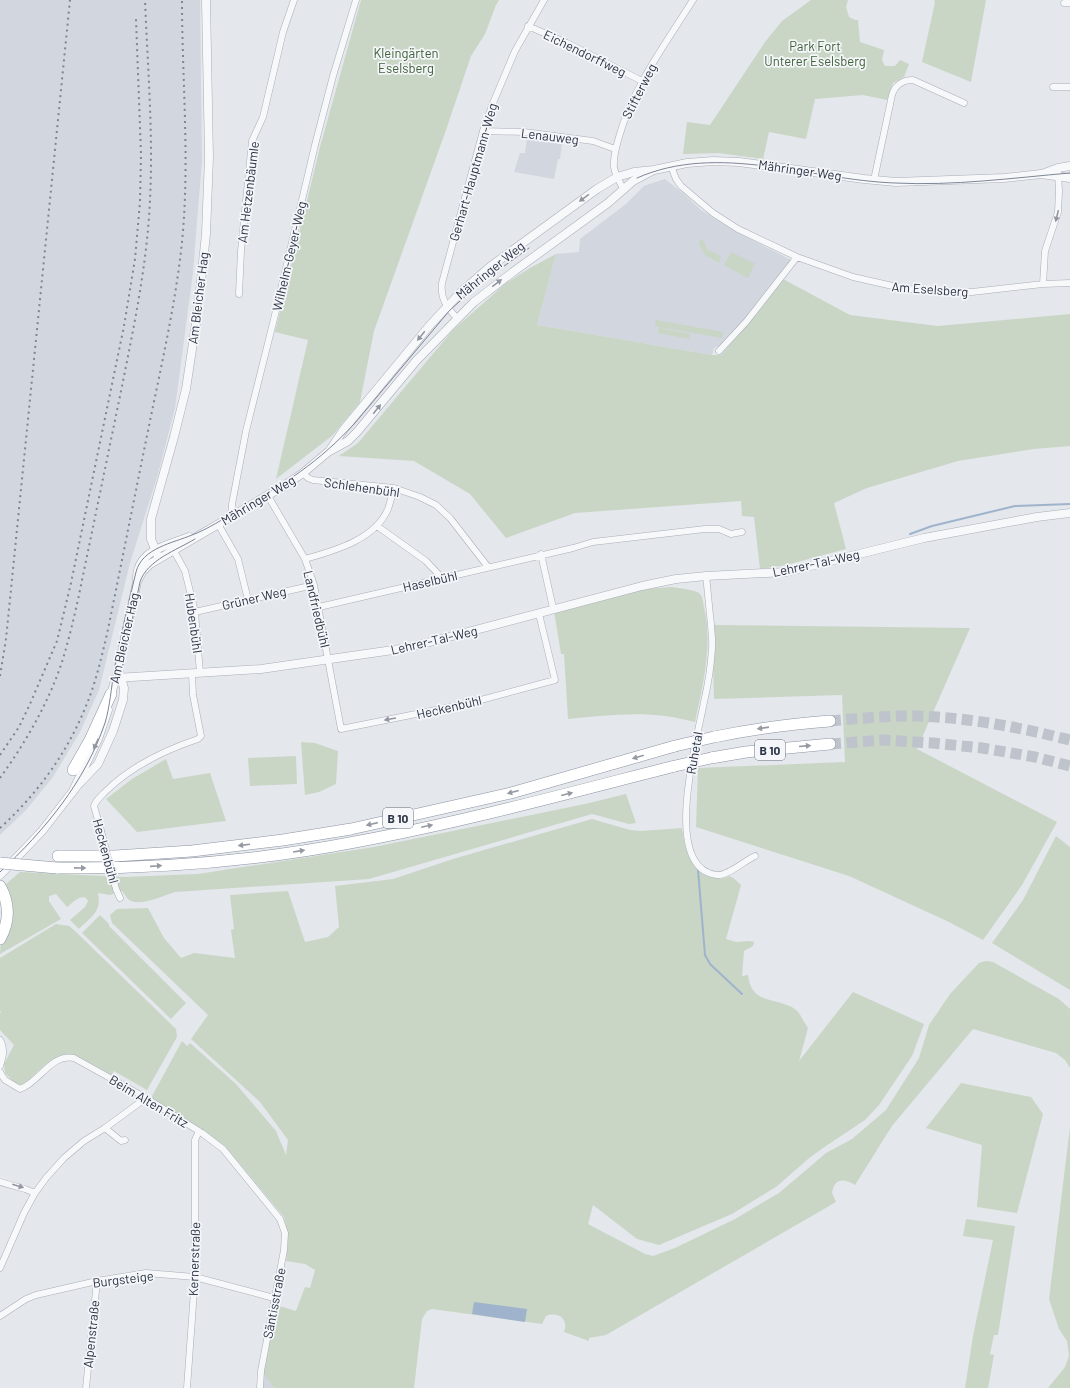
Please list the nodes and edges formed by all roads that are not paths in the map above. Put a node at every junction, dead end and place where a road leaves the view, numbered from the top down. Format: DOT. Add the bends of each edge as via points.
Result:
graph roads {
  1 [pos="206,0"];
  2 [pos="294,0"];
  3 [pos="356,0"];
  4 [pos="544,0"];
  5 [pos="693,0"];
  6 [pos="528,26"];
  7 [pos="642,81"];
  8 [pos="1053,87"];
  9 [pos="1070,87"];
  10 [pos="964,103"];
  11 [pos="483,131"];
  12 [pos="615,149"];
  13 [pos="671,166"];
  14 [pos="1070,166"];
  15 [pos="1058,168"];
  16 [pos="654,170"];
  17 [pos="1041,174"];
  18 [pos="617,177"];
  19 [pos="1058,177"];
  20 [pos="1070,178"];
  21 [pos="874,180"];
  22 [pos="624,190"];
  23 [pos="797,258"];
  24 [pos="1070,283"];
  25 [pos="1043,284"];
  26 [pos="239,294"];
  27 [pos="446,306"];
  28 [pos="457,318"];
  29 [pos="720,351"];
  30 [pos="328,452"];
  31 [pos="303,473"];
  32 [pos="394,488"];
  33 [pos="268,496"];
  34 [pos="1070,513"];
  35 [pos="234,514"];
  36 [pos="218,524"];
  37 [pos="377,526"];
  38 [pos="206,531"];
  39 [pos="742,532"];
  40 [pos="155,551"];
  41 [pos="174,551"];
  42 [pos="541,554"];
  43 [pos="159,559"];
  44 [pos="305,559"];
  45 [pos="488,567"];
  46 [pos="706,576"];
  47 [pos="442,578"];
  48 [pos="137,582"];
  49 [pos="314,585"];
  50 [pos="248,600"];
  51 [pos="319,607"];
  52 [pos="553,608"];
  53 [pos="195,612"];
  54 [pos="539,614"];
  55 [pos="328,660"];
  56 [pos="196,674"];
  57 [pos="118,678"];
  58 [pos="111,694"];
  59 [pos="830,721"];
  60 [pos="830,744"];
  61 [pos="73,770"];
  62 [pos="72,793"];
  63 [pos="58,856"];
  64 [pos="755,856"];
  65 [pos="0,862"];
  66 [pos="0,875"];
  67 [pos="0,887"];
  68 [pos="120,898"];
  69 [pos="0,939"];
  70 [pos="0,1040"];
  71 [pos="0,1066"];
  72 [pos="0,1072"];
  73 [pos="146,1098"];
  74 [pos="106,1128"];
  75 [pos="199,1131"];
  76 [pos="126,1140"];
  77 [pos="0,1182"];
  78 [pos="34,1193"];
  79 [pos="280,1219"];
  80 [pos="0,1268"];
  81 [pos="195,1277"];
  82 [pos="97,1281"];
  83 [pos="274,1298"];
  84 [pos="0,1316"];
  85 [pos="86,1388"];
  86 [pos="187,1388"];
  87 [pos="260,1388"];
  1 -- 40 [label="street, Am Bleicher Hag" via="209,157 206,234 187,383 151,519 150,536"];
  2 -- 26 [label="street, Am Hetzenbäumle" via="283,32 263,117 252,141"];
  3 -- 35 [label="street, Wilhelm-Geyer-Weg" via="315,143 246,431 232,504"];
  4 -- 6 [label="street, Gerhart-Hauptmann-Weg"];
  5 -- 7 [label="street, Stifterweg"];
  6 -- 7 [label="street, Eichendorffweg"];
  6 -- 11 [label="street, Gerhart-Hauptmann-Weg" via="503,78"];
  7 -- 12 [label="street, Stifterweg"];
  8 -- 9 [label="street"];
  10 -- 21 [label="street" via="913,80 897,85 892,95"];
  11 -- 12 [label="street, Lenauweg" via="524,132 593,141"];
  11 -- 27 [label="street, Gerhart-Hauptmann-Weg" via="442,280"];
  12 -- 18 [label="street, Stifterweg" via="614,167"];
  13 -- 16 [label="street, Mähringer Weg"];
  13 -- 21 [label="street, Mähringer Weg" via="704,161 739,162"];
  13 -- 23 [label="street, Am Eselsberg" via="681,186 713,213 738,229"];
  14 -- 15 [label="street, Mähringer Weg"];
  15 -- 17 [label="street, Mähringer Weg"];
  15 -- 19 [label="street"];
  16 -- 18 [label="street, Mähringer Weg"];
  16 -- 22 [label="street, Mähringer Weg" via="633,181"];
  17 -- 19 [label="street, Mähringer Weg"];
  17 -- 21 [label="street, Mähringer Weg" via="920,182"];
  18 -- 22 [label="street, Stifterweg"];
  18 -- 27 [label="street, Mähringer Weg, one-way" via="600,186 491,266"];
  19 -- 20 [label="street, Mähringer Weg"];
  19 -- 25 [label="street, one-way" via="1058,212 1045,251"];
  28 -- 22 [label="street, Mähringer Weg, one-way" via="492,287"];
  23 -- 25 [label="street, Am Eselsberg" via="852,277 906,289 972,292"];
  23 -- 29 [label="street"];
  24 -- 25 [label="street, Am Eselsberg"];
  27 -- 28 [label="street"];
  27 -- 30 [label="street, Mähringer Weg, one-way" via="344,429"];
  30 -- 28 [label="street, Mähringer Weg, one-way" via="348,441 357,432 416,361"];
  30 -- 31 [label="street, Mähringer Weg"];
  31 -- 32 [label="street, Schlehenbühl" via="313,480"];
  31 -- 33 [label="street, Mähringer Weg"];
  32 -- 37 [label="street" via="388,510"];
  32 -- 45 [label="street, Schlehenbühl" via="436,505 450,518"];
  33 -- 35 [label="street, Mähringer Weg"];
  33 -- 44 [label="street, Landfriedbühl"];
  34 -- 46 [label="street, Lehrer-Tal-Weg" via="924,538 786,572"];
  35 -- 36 [label="street, Mähringer Weg"];
  36 -- 38 [label="street, Mähringer Weg"];
  36 -- 50 [label="street" via="238,559"];
  37 -- 44 [label="street" via="339,549"];
  37 -- 47 [label="street" via="426,561"];
  38 -- 40 [label="street, Mähringer Weg"];
  38 -- 41 [label="street, Mähringer Weg"];
  39 -- 42 [label="street, Haselbühl" via="731,534 719,529 705,529 593,542"];
  40 -- 43 [label="street"];
  40 -- 48 [label="street, Am Bleicher Hag" via="148,554 140,563"];
  41 -- 43 [label="street, Mähringer Weg"];
  41 -- 53 [label="street, Hubenbühl" via="185,571"];
  42 -- 45 [label="street, Haselbühl"];
  42 -- 52 [label="street"];
  43 -- 48 [label="street, Am Bleicher Hag" via="144,570"];
  44 -- 49 [label="street, Landfriedbühl"];
  45 -- 47 [label="street, Haselbühl"];
  46 -- 52 [label="street, Lehrer-Tal-Weg" via="642,586"];
  46 -- 64 [label="street, Ruhetal" via="712,646 710,673 688,788 687,842 689,851 698,865 718,875"];
  47 -- 51 [label="street, Haselbühl"];
  48 -- 57 [label="street, Am Bleicher Hag"];
  49 -- 50 [label="street, Grüner Weg"];
  49 -- 51 [label="street, Landfriedbühl"];
  50 -- 53 [label="street, Grüner Weg"];
  51 -- 55 [label="street, Landfriedbühl"];
  52 -- 54 [label="street, Lehrer-Tal-Weg"];
  53 -- 56 [label="street, Hubenbühl"];
  54 -- 55 [label="street, Lehrer-Tal-Weg" via="406,648"];
  54 -- 55 [label="street, Heckenbühl, one-way" via="555,680 466,704 341,729"];
  55 -- 56 [label="street, Lehrer-Tal-Weg"];
  56 -- 57 [label="street, Lehrer-Tal-Weg"];
  56 -- 68 [label="street, Heckenbühl, bridge" via="193,695 201,736 154,756 119,779 94,806"];
  57 -- 58 [label="street, Am Bleicher Hag"];
  57 -- 62 [label="street" via="124,688 124,697 107,744 96,766"];
  58 -- 61 [label="highway"];
  58 -- 62 [label="street, Am Bleicher Hag, one-way" via="92,754"];
  59 -- 63 [label="highway, B 10, one-way, bridge" via="784,725 714,737 511,793 351,829 283,840 192,850 123,856"];
  65 -- 60 [label="highway, B 10, one-way, bridge" via="56,868 117,868 284,853 348,843 521,806 711,758"];
  62 -- 66 [label="street" via="42,831"];
  67 -- 69 [label="highway" via="8,908 6,926"];
  70 -- 71 [label="street" via="4,1053"];
  72 -- 73 [label="street, Beim Alten Fritz" via="5,1080 20,1089 27,1087 59,1059 70,1057"];
  73 -- 74 [label="street"];
  73 -- 75 [label="street, Beim Alten Fritz"];
  74 -- 76 [label="street" via="121,1141"];
  74 -- 78 [label="street" via="84,1141 64,1158"];
  75 -- 79 [label="street, Beim Alten Fritz" via="223,1149"];
  75 -- 81 [label="street, Kernerstraße" via="195,1140"];
  77 -- 78 [label="street, one-way"];
  78 -- 80 [label="street"];
  79 -- 83 [label="street, Säntisstraße" via="285,1233 284,1250"];
  81 -- 82 [label="street, Burgsteige" via="146,1274"];
  81 -- 83 [label="street, Burgsteige"];
  81 -- 86 [label="street, Kernerstraße"];
  82 -- 84 [label="street, Burgsteige" via="36,1295"];
  82 -- 85 [label="street, Alpenstraße"];
  83 -- 87 [label="street, Säntisstraße"];
}
